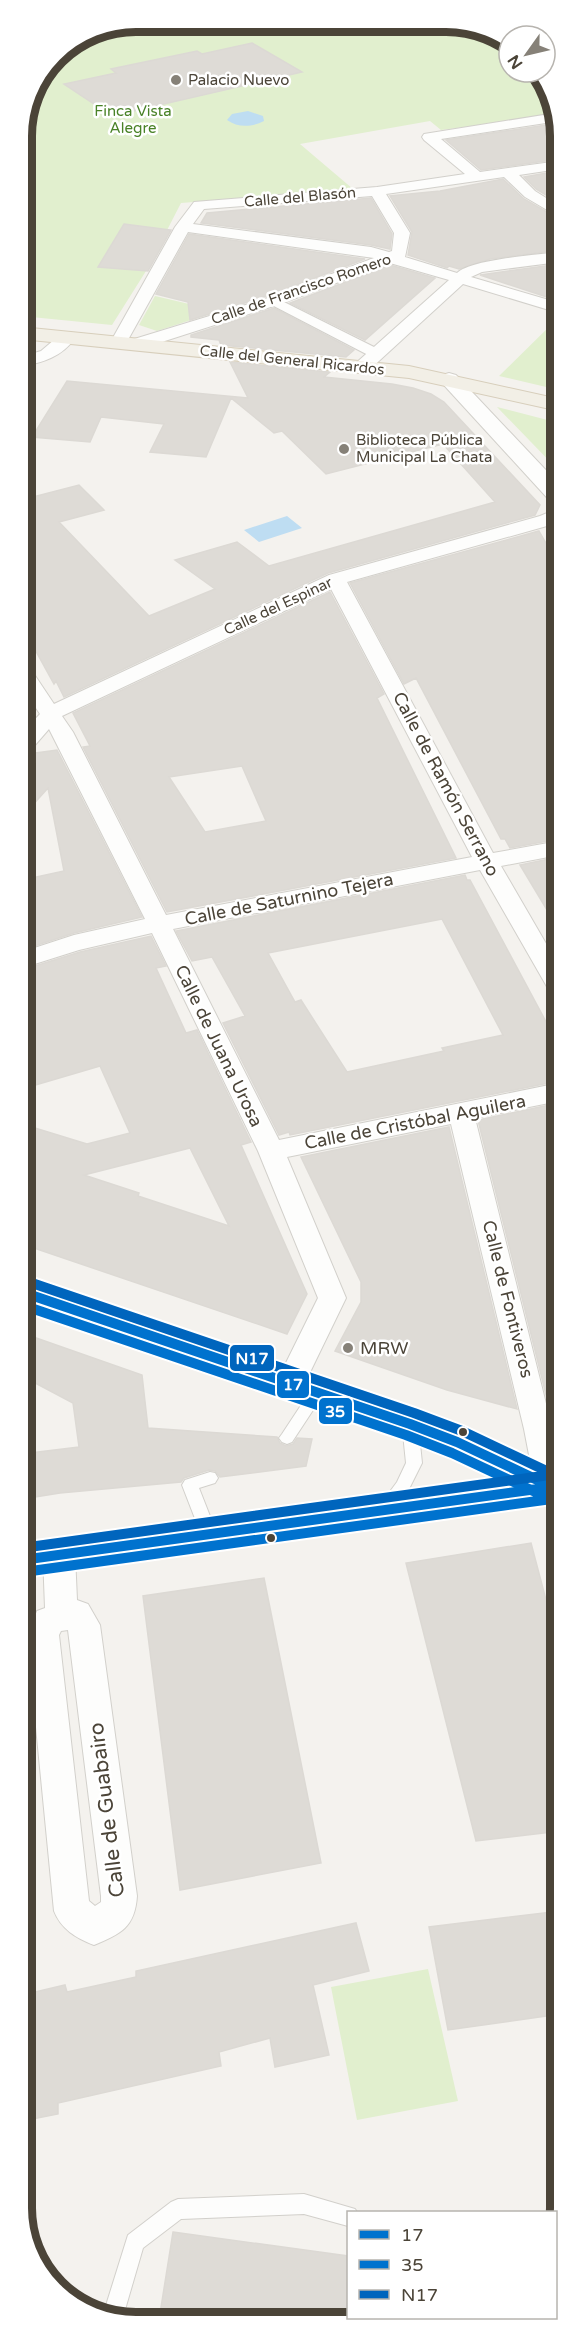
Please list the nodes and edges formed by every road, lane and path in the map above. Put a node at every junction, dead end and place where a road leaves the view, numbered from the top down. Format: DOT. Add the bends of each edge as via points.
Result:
graph roads {
  1 [pos="548,119"];
  2 [pos="550,166"];
  3 [pos="507,172"];
  4 [pos="477,177"];
  5 [pos="377,191"];
  6 [pos="550,206"];
  7 [pos="183,227"];
  8 [pos="550,258"];
  9 [pos="389,259"];
  10 [pos="462,278"];
  11 [pos="274,301"];
  12 [pos="550,305"];
  13 [pos="32,334"];
  14 [pos="67,338"];
  15 [pos="128,344"];
  16 [pos="32,360"];
  17 [pos="370,361"];
  18 [pos="448,379"];
  19 [pos="550,403"];
  20 [pos="550,487"];
  21 [pos="550,518"];
  22 [pos="336,579"];
  23 [pos="38,703"];
  24 [pos="32,719"];
  25 [pos="550,850"];
  26 [pos="486,861"];
  27 [pos="159,924"];
  28 [pos="32,957"];
  29 [pos="550,970"];
  30 [pos="550,1094"];
  31 [pos="460,1113"];
  32 [pos="271,1151"];
  33 [pos="32,1295"];
  34 [pos="303,1390"];
  35 [pos="410,1424"];
  36 [pos="287,1437"];
  37 [pos="549,1465"];
  38 [pos="210,1478"];
  39 [pos="549,1483"];
  40 [pos="549,1487"];
  41 [pos="383,1511"];
  42 [pos="208,1534"];
  43 [pos="59,1554"];
  44 [pos="32,1558"];
  45 [pos="62,1616"];
  46 [pos="347,2216"];
  47 [pos="115,2310"];
  1 -- 4 [label="street" via="429,137"];
  2 -- 3 [label="street, Calle del Blasón"];
  3 -- 4 [label="street, Calle del Blasón"];
  3 -- 6 [label="street"];
  4 -- 5 [label="street, Calle del Blasón"];
  5 -- 7 [label="street, Calle del Blasón" via="199,206"];
  5 -- 9 [label="street, Calle de Francisco Romero" via="402,233 399,254"];
  7 -- 9 [label="street" via="371,252"];
  7 -- 15 [label="street, Calle del Blasón"];
  8 -- 10 [label="street" via="480,268"];
  9 -- 10 [label="street"];
  9 -- 11 [label="street, Calle de Francisco Romero"];
  10 -- 12 [label="street"];
  10 -- 17 [label="street"];
  11 -- 15 [label="street, Calle de Francisco Romero"];
  11 -- 17 [label="street"];
  13 -- 14 [label="main road, Calle del General Ricardos"];
  14 -- 15 [label="main road, Calle del General Ricardos"];
  14 -- 16 [label="street" via="60,348"];
  15 -- 17 [label="main road, Calle del General Ricardos"];
  17 -- 18 [label="main road, Calle del General Ricardos"];
  18 -- 19 [label="main road, Calle del General Ricardos"];
  18 -- 20 [label="street"];
  21 -- 22 [label="street, Calle del Espinar"];
  22 -- 23 [label="street, Calle del Espinar"];
  22 -- 26 [label="street, Calle de Ramón Serrano"];
  23 -- 24 [label="street, Calle del Espinar"];
  23 -- 27 [label="street, Calle de Juana Urosa"];
  25 -- 26 [label="street, Calle de Saturnino Tejera"];
  26 -- 27 [label="street, Calle de Saturnino Tejera"];
  26 -- 29 [label="street, Calle de Ramón Serrano"];
  27 -- 28 [label="street, Calle de Saturnino Tejera"];
  27 -- 32 [label="street, Calle de Juana Urosa"];
  30 -- 31 [label="street, Calle de Cristóbal Aguilera"];
  31 -- 32 [label="street, Calle de Cristóbal Aguilera"];
  31 -- 37 [label="street, Calle de Fontiveros"];
  32 -- 34 [label="street, Calle de Juana Urosa" via="332,1298"];
  33 -- 34 [label="street"];
  34 -- 35 [label="street"];
  34 -- 36 [label="lane"];
  35 -- 39 [label="street"];
  35 -- 41 [label="lane" via="414,1464 404,1486"];
  38 -- 42 [label="lane" via="190,1485"];
  40 -- 41 [label="street"];
  41 -- 42 [label="street"];
  42 -- 43 [label="street"];
  43 -- 44 [label="street"];
  43 -- 45 [label="street"];
  45 -- 45 [label="street, Calle de Guabairo" via="49,1620 43,1635 72,1911 94,1928 118,1912 119,1896 84,1625 77,1614"];
  46 -- 47 [label="lane" via="304,2204 178,2209 135,2242"];
}
